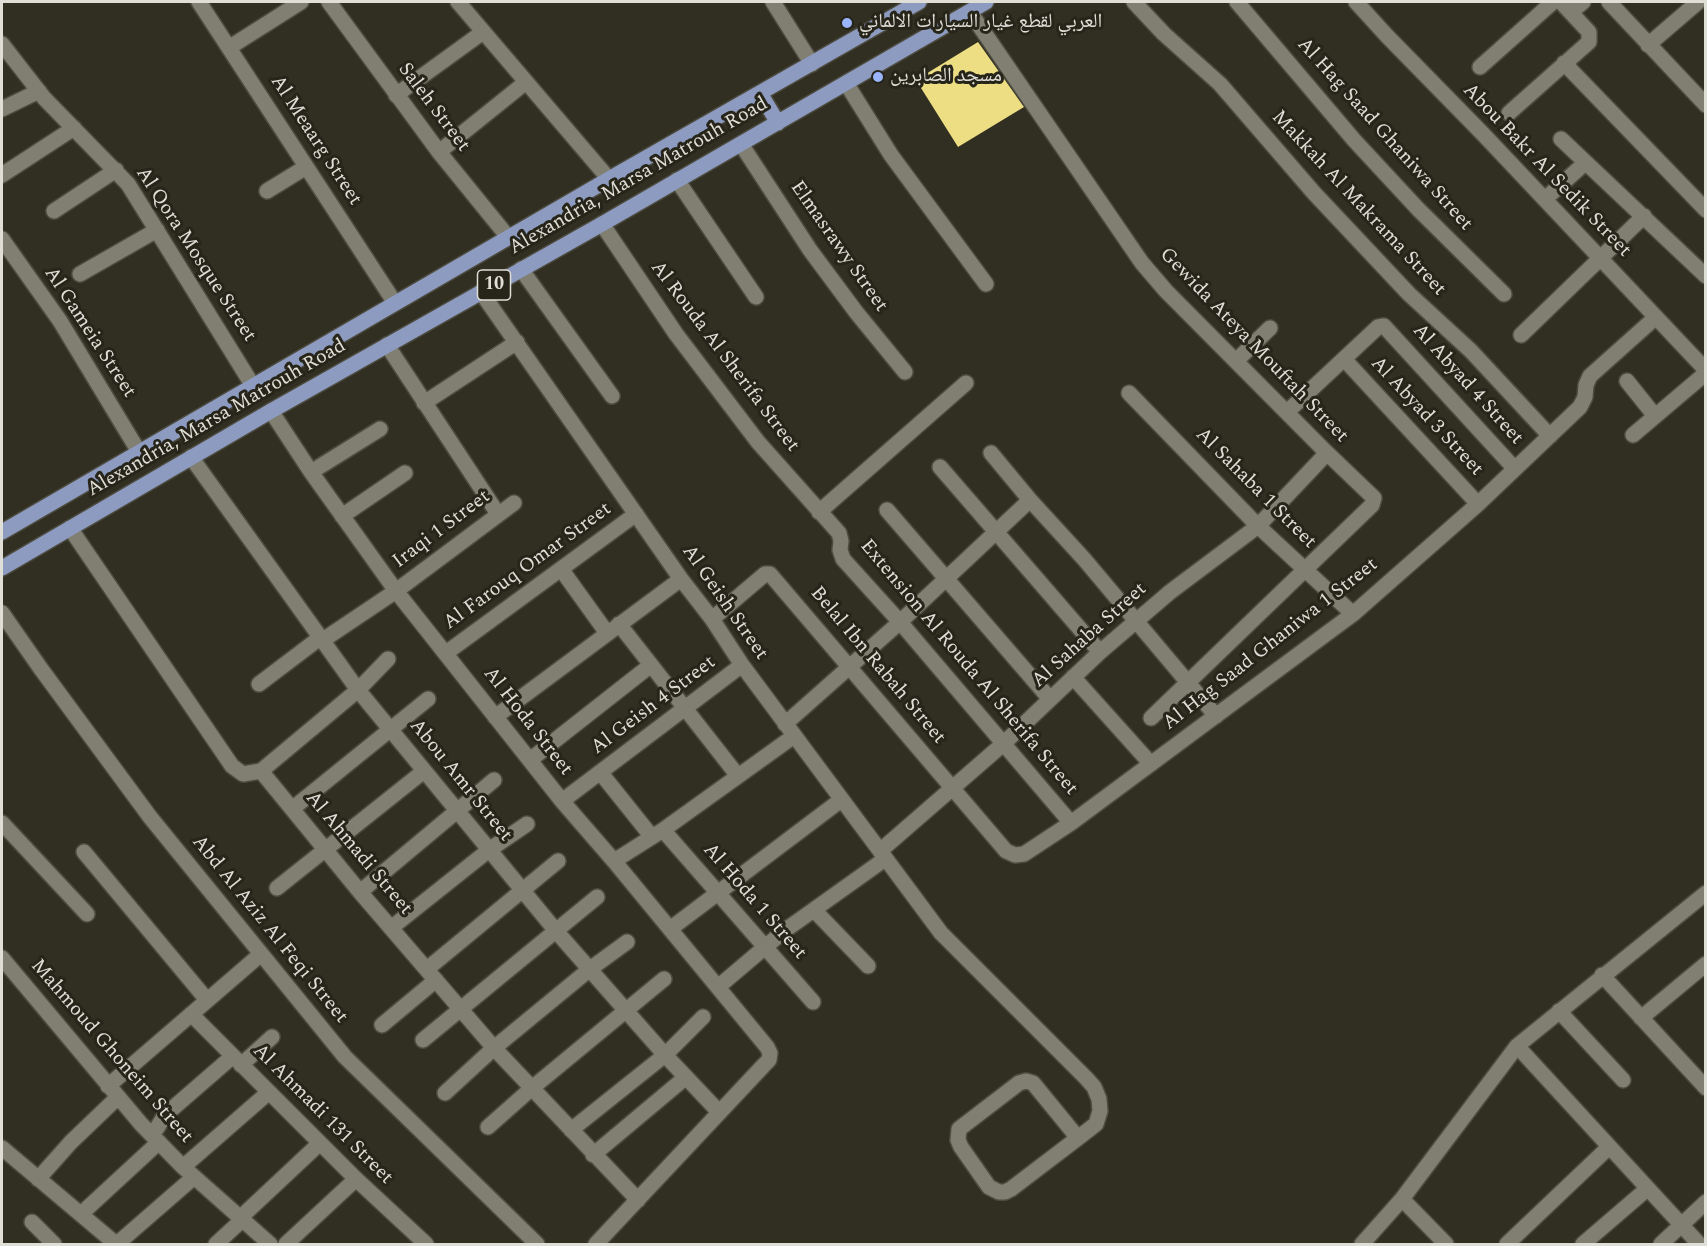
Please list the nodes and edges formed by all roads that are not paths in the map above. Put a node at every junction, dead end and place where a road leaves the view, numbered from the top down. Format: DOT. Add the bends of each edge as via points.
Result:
graph roads {
  1 [pos="200,2"];
  2 [pos="301,2"];
  3 [pos="329,2"];
  4 [pos="458,2"];
  5 [pos="773,2"];
  6 [pos="919,2"];
  7 [pos="986,2"];
  8 [pos="1134,2"];
  9 [pos="1237,2"];
  10 [pos="1553,2"];
  11 [pos="1583,2"];
  12 [pos="1609,2"];
  13 [pos="1698,2"];
  14 [pos="1366,5"];
  15 [pos="1566,7"];
  16 [pos="970,12"];
  17 [pos="483,32"];
  18 [pos="2,44"];
  19 [pos="1648,45"];
  20 [pos="230,47"];
  21 [pos="1564,63"];
  22 [pos="812,64"];
  23 [pos="1480,67"];
  24 [pos="526,82"];
  25 [pos="846,83"];
  26 [pos="39,91"];
  27 [pos="760,93"];
  28 [pos="396,95"];
  29 [pos="1706,105"];
  30 [pos="2,109"];
  31 [pos="1509,112"];
  32 [pos="778,123"];
  33 [pos="74,128"];
  34 [pos="1561,139"];
  35 [pos="741,144"];
  36 [pos="439,152"];
  37 [pos="1585,163"];
  38 [pos="306,167"];
  39 [pos="116,170"];
  40 [pos="2,175"];
  41 [pos="609,178"];
  42 [pos="677,180"];
  43 [pos="267,191"];
  44 [pos="1545,199"];
  45 [pos="1706,210"];
  46 [pos="54,211"];
  47 [pos="1644,216"];
  48 [pos="602,224"];
  49 [pos="157,230"];
  50 [pos="508,237"];
  51 [pos="2,239"];
  52 [pos="1601,259"];
  53 [pos="521,270"];
  54 [pos="80,274"];
  55 [pos="1706,276"];
  56 [pos="986,284"];
  57 [pos="481,292"];
  58 [pos="1504,294"];
  59 [pos="756,297"];
  60 [pos="395,303"];
  61 [pos="1656,317"];
  62 [pos="1270,328"];
  63 [pos="1521,334"];
  64 [pos="517,342"];
  65 [pos="387,345"];
  66 [pos="1344,359"];
  67 [pos="1236,361"];
  68 [pos="1705,371"];
  69 [pos="905,372"];
  70 [pos="1627,381"];
  71 [pos="966,383"];
  72 [pos="253,386"];
  73 [pos="1129,393"];
  74 [pos="612,396"];
  75 [pos="424,403"];
  76 [pos="271,411"];
  77 [pos="1287,412"];
  78 [pos="1655,416"];
  79 [pos="380,429"];
  80 [pos="1633,435"];
  81 [pos="1550,436"];
  82 [pos="140,452"];
  83 [pos="991,453"];
  84 [pos="1327,453"];
  85 [pos="191,457"];
  86 [pos="940,466"];
  87 [pos="1515,470"];
  88 [pos="310,472"];
  89 [pos="405,473"];
  90 [pos="1030,500"];
  91 [pos="514,503"];
  92 [pos="1478,504"];
  93 [pos="887,510"];
  94 [pos="819,512"];
  95 [pos="498,514"];
  96 [pos="636,514"];
  97 [pos="342,516"];
  98 [pos="1258,526"];
  99 [pos="70,528"];
  100 [pos="996,531"];
  101 [pos="2,532"];
  102 [pos="2,568"];
  103 [pos="561,569"];
  104 [pos="1304,569"];
  105 [pos="681,579"];
  106 [pos="946,579"];
  107 [pos="396,591"];
  108 [pos="2,613"];
  109 [pos="1353,614"];
  110 [pos="712,619"];
  111 [pos="900,622"];
  112 [pos="1135,622"];
  113 [pos="613,629"];
  114 [pos="322,638"];
  115 [pos="1100,652"];
  116 [pos="446,653"];
  117 [pos="388,659"];
  118 [pos="651,665"];
  119 [pos="741,665"];
  120 [pos="850,667"];
  121 [pos="1073,677"];
  122 [pos="1187,683"];
  123 [pos="259,684"];
  124 [pos="358,690"];
  125 [pos="428,699"];
  126 [pos="1050,699"];
  127 [pos="684,709"];
  128 [pos="1216,716"];
  129 [pos="495,717"];
  130 [pos="1151,718"];
  131 [pos="391,730"];
  132 [pos="789,730"];
  133 [pos="1003,744"];
  134 [pos="530,760"];
  135 [pos="1151,764"];
  136 [pos="261,771"];
  137 [pos="424,771"];
  138 [pos="600,772"];
  139 [pos="738,776"];
  140 [pos="495,780"];
  141 [pos="953,789"];
  142 [pos="841,800"];
  143 [pos="562,801"];
  144 [pos="292,809"];
  145 [pos="457,811"];
  146 [pos="1071,822"];
  147 [pos="2,823"];
  148 [pos="527,824"];
  149 [pos="657,833"];
  150 [pos="999,843"];
  151 [pos="325,849"];
  152 [pos="489,850"];
  153 [pos="84,852"];
  154 [pos="883,855"];
  155 [pos="558,861"];
  156 [pos="614,861"];
  157 [pos="277,888"];
  158 [pos="522,890"];
  159 [pos="360,892"];
  160 [pos="717,892"];
  161 [pos="1704,896"];
  162 [pos="597,897"];
  163 [pos="813,910"];
  164 [pos="87,914"];
  165 [pos="391,928"];
  166 [pos="670,929"];
  167 [pos="556,931"];
  168 [pos="627,942"];
  169 [pos="765,947"];
  170 [pos="261,954"];
  171 [pos="2,957"];
  172 [pos="1706,964"];
  173 [pos="868,966"];
  174 [pos="590,969"];
  175 [pos="431,974"];
  176 [pos="1602,975"];
  177 [pos="664,980"];
  178 [pos="718,987"];
  179 [pos="207,1000"];
  180 [pos="813,1002"];
  181 [pos="460,1008"];
  182 [pos="627,1011"];
  183 [pos="1558,1011"];
  184 [pos="191,1014"];
  185 [pos="703,1017"];
  186 [pos="1641,1018"];
  187 [pos="382,1025"];
  188 [pos="272,1037"];
  189 [pos="423,1040"];
  190 [pos="1517,1046"];
  191 [pos="494,1048"];
  192 [pos="665,1055"];
  193 [pos="237,1060"];
  194 [pos="686,1077"];
  195 [pos="1623,1080"];
  196 [pos="532,1088"];
  197 [pos="1706,1088"];
  198 [pos="113,1091"];
  199 [pos="269,1092"];
  200 [pos="445,1093"];
  201 [pos="719,1112"];
  202 [pos="488,1127"];
  203 [pos="571,1130"];
  204 [pos="154,1138"];
  205 [pos="1078,1138"];
  206 [pos="320,1143"];
  207 [pos="1609,1147"];
  208 [pos="2,1148"];
  209 [pos="593,1155"];
  210 [pos="188,1172"];
  211 [pos="38,1179"];
  212 [pos="356,1179"];
  213 [pos="1647,1189"];
  214 [pos="1402,1199"];
  215 [pos="638,1200"];
  216 [pos="1706,1202"];
  217 [pos="81,1215"];
  218 [pos="241,1219"];
  219 [pos="32,1222"];
  220 [pos="1681,1225"];
  221 [pos="1445,1244"];
  222 [pos="54,1245"];
  223 [pos="116,1245"];
  224 [pos="216,1245"];
  225 [pos="270,1245"];
  226 [pos="286,1245"];
  227 [pos="426,1245"];
  228 [pos="537,1245"];
  229 [pos="596,1245"];
  230 [pos="1362,1245"];
  231 [pos="1507,1245"];
  232 [pos="1583,1245"];
  233 [pos="1661,1245"];
  234 [pos="1699,1245"];
  1 -- 20 [label="street, Al Meaarg Street"];
  2 -- 20 [label="street"];
  3 -- 28 [label="street, Saleh Street"];
  4 -- 17 [label="street"];
  5 -- 22 [label="street"];
  6 -- 22 [label="main road, Alexandria, Marsa Matrouh Road / 10"];
  7 -- 16 [label="main road, Alexandria, Marsa Matrouh Road / 10"];
  8 -- 81 [label="street, Makkah Al Makrama Street" via="1220,84 1330,210"];
  9 -- 58 [label="street, Al Hag Saad Ghaniwa Street" via="1354,140"];
  10 -- 23 [label="street"];
  11 -- 15 [label="street"];
  12 -- 19 [label="street"];
  13 -- 19 [label="street"];
  14 -- 44 [label="street, Abou Bakr Al Sedik Street"];
  15 -- 21 [label="street" via="1590,37"];
  16 -- 25 [label="main road, Alexandria, Marsa Matrouh Road / 10"];
  16 -- 67 [label="street, Gewida Ateya Mouftah Street" via="1142,263"];
  17 -- 24 [label="street"];
  17 -- 28 [label="street"];
  18 -- 26 [label="street, Al Qora Mosque Street"];
  19 -- 29 [label="street"];
  20 -- 38 [label="street, Al Meaarg Street"];
  21 -- 31 [label="street"];
  21 -- 45 [label="street"];
  22 -- 27 [label="main road, Alexandria, Marsa Matrouh Road / 10"];
  24 -- 36 [label="street"];
  24 -- 41 [label="street"];
  25 -- 32 [label="main road, Alexandria, Marsa Matrouh Road / 10"];
  25 -- 56 [label="street" via="891,155"];
  26 -- 30 [label="street"];
  26 -- 33 [label="street, Al Qora Mosque Street"];
  27 -- 32 [label="main road"];
  27 -- 41 [label="main road, Alexandria, Marsa Matrouh Road / 10"];
  28 -- 36 [label="street, Saleh Street"];
  32 -- 35 [label="main road, Alexandria, Marsa Matrouh Road / 10"];
  33 -- 39 [label="street, Al Qora Mosque Street"];
  33 -- 40 [label="street"];
  34 -- 37 [label="street"];
  35 -- 42 [label="main road, Alexandria, Marsa Matrouh Road / 10"];
  35 -- 69 [label="street, Elmasrawy Street" via="810,250"];
  36 -- 50 [label="street, Saleh Street"];
  37 -- 44 [label="street"];
  37 -- 47 [label="street"];
  38 -- 43 [label="street"];
  38 -- 60 [label="street, Al Meaarg Street"];
  39 -- 46 [label="street"];
  39 -- 49 [label="street, Al Qora Mosque Street"];
  41 -- 50 [label="main road, Alexandria, Marsa Matrouh Road / 10"];
  42 -- 48 [label="main road, Alexandria, Marsa Matrouh Road / 10"];
  42 -- 59 [label="street"];
  44 -- 52 [label="street, Abou Bakr Al Sedik Street"];
  47 -- 52 [label="street"];
  47 -- 55 [label="street"];
  48 -- 53 [label="main road, Alexandria, Marsa Matrouh Road / 10"];
  48 -- 94 [label="street, Al Rouda Al Sherifa Street" via="676,334 758,442"];
  49 -- 54 [label="street"];
  49 -- 72 [label="street, Al Qora Mosque Street"];
  50 -- 60 [label="main road, Alexandria, Marsa Matrouh Road / 10"];
  51 -- 82 [label="street, Al Gameia Street" via="60,321"];
  52 -- 61 [label="street, Abou Bakr Al Sedik Street"];
  52 -- 63 [label="street"];
  53 -- 57 [label="main road, Alexandria, Marsa Matrouh Road / 10"];
  53 -- 74 [label="street"];
  57 -- 64 [label="street, Al Geish Street"];
  57 -- 65 [label="main road, Alexandria, Marsa Matrouh Road / 10"];
  60 -- 72 [label="main road, Alexandria, Marsa Matrouh Road / 10"];
  61 -- 68 [label="street, Abou Bakr Al Sedik Street"];
  61 -- 81 [label="street, Al Hag Saad Ghaniwa 1 Street" via="1590,376 1580,407"];
  62 -- 67 [label="street"];
  64 -- 75 [label="street"];
  64 -- 96 [label="street, Al Geish Street"];
  65 -- 75 [label="street"];
  65 -- 76 [label="main road, Alexandria, Marsa Matrouh Road / 10"];
  66 -- 77 [label="street"];
  66 -- 87 [label="street, Al Abyad 4 Street" via="1381,325"];
  66 -- 92 [label="street, Al Abyad 3 Street"];
  67 -- 77 [label="street, Gewida Ateya Mouftah Street"];
  68 -- 78 [label="street"];
  70 -- 78 [label="street"];
  71 -- 94 [label="street"];
  72 -- 82 [label="main road, Alexandria, Marsa Matrouh Road / 10"];
  73 -- 98 [label="street, Al Sahaba 1 Street"];
  75 -- 95 [label="street"];
  76 -- 85 [label="main road, Alexandria, Marsa Matrouh Road / 10"];
  76 -- 88 [label="street, Al Hoda Street"];
  77 -- 84 [label="street, Gewida Ateya Mouftah Street"];
  78 -- 80 [label="street"];
  79 -- 88 [label="street"];
  81 -- 87 [label="street, Al Hag Saad Ghaniwa 1 Street"];
  82 -- 101 [label="main road, Alexandria, Marsa Matrouh Road / 10"];
  83 -- 90 [label="street"];
  84 -- 98 [label="street, Al Sahaba Street"];
  84 -- 104 [label="street, Gewida Ateya Mouftah Street" via="1374,498 1372,506"];
  85 -- 99 [label="main road, Alexandria, Marsa Matrouh Road / 10"];
  85 -- 114 [label="street, Abou Amr Street"];
  86 -- 100 [label="street"];
  87 -- 92 [label="street, Al Hag Saad Ghaniwa 1 Street"];
  88 -- 97 [label="street, Al Hoda Street"];
  89 -- 97 [label="street"];
  90 -- 100 [label="street"];
  90 -- 112 [label="street"];
  91 -- 95 [label="street, Iraqi 1 Street"];
  92 -- 109 [label="street, Al Hag Saad Ghaniwa 1 Street"];
  93 -- 106 [label="street"];
  94 -- 111 [label="street, Extension Al Rouda Al Sherifa Street" via="841,537 843,559"];
  95 -- 107 [label="street, Iraqi 1 Street"];
  96 -- 103 [label="street, Al Farouq Omar Street"];
  96 -- 105 [label="street, Al Geish Street"];
  97 -- 107 [label="street, Al Hoda Street"];
  98 -- 104 [label="street, Al Sahaba 1 Street"];
  98 -- 112 [label="street, Al Sahaba Street"];
  99 -- 102 [label="main road, Alexandria, Marsa Matrouh Road / 10"];
  99 -- 136 [label="street" via="232,766 243,774"];
  100 -- 106 [label="street"];
  100 -- 115 [label="street"];
  103 -- 113 [label="street"];
  103 -- 116 [label="street, Al Farouq Omar Street"];
  104 -- 109 [label="street, Al Sahaba 1 Street"];
  104 -- 122 [label="street"];
  105 -- 110 [label="street, Al Geish Street"];
  105 -- 113 [label="street"];
  106 -- 111 [label="street"];
  106 -- 126 [label="street"];
  107 -- 114 [label="street, Iraqi 1 Street"];
  107 -- 116 [label="street, Al Hoda Street"];
  108 -- 170 [label="street, Abd Al Aziz Al Feqi Street" via="150,817"];
  109 -- 128 [label="street, Al Hag Saad Ghaniwa 1 Street"];
  110 -- 119 [label="street, Al Geish Street"];
  110 -- 120 [label="street, Belal Ibn Rabah Street" via="765,574 770,574"];
  111 -- 120 [label="street"];
  111 -- 133 [label="street, Extension Al Rouda Al Sherifa Street"];
  112 -- 115 [label="street, Al Sahaba Street"];
  112 -- 122 [label="street"];
  113 -- 118 [label="street"];
  113 -- 129 [label="street"];
  114 -- 123 [label="street, Iraqi 1 Street"];
  114 -- 124 [label="street, Abou Amr Street"];
  115 -- 121 [label="street, Al Sahaba Street"];
  116 -- 129 [label="street, Al Hoda Street"];
  117 -- 124 [label="street"];
  118 -- 127 [label="street"];
  118 -- 134 [label="street"];
  119 -- 127 [label="street, Al Geish 4 Street"];
  119 -- 132 [label="street, Al Geish Street"];
  120 -- 132 [label="street"];
  120 -- 141 [label="street, Belal Ibn Rabah Street"];
  121 -- 126 [label="street, Al Sahaba Street"];
  121 -- 135 [label="street"];
  122 -- 128 [label="street"];
  122 -- 130 [label="street"];
  124 -- 131 [label="street, Abou Amr Street"];
  124 -- 136 [label="street"];
  125 -- 131 [label="street"];
  126 -- 133 [label="street, Al Sahaba Street"];
  127 -- 138 [label="street, Al Geish 4 Street"];
  127 -- 139 [label="street"];
  128 -- 135 [label="street, Al Hag Saad Ghaniwa 1 Street"];
  129 -- 134 [label="street, Al Hoda Street"];
  131 -- 137 [label="street, Abou Amr Street"];
  131 -- 144 [label="street"];
  132 -- 139 [label="street"];
  132 -- 142 [label="street, Al Geish Street"];
  133 -- 141 [label="street, Al Sahaba Street"];
  133 -- 146 [label="street, Extension Al Rouda Al Sherifa Street"];
  134 -- 143 [label="street, Al Hoda Street"];
  135 -- 146 [label="street, Al Hag Saad Ghaniwa 1 Street"];
  136 -- 144 [label="street, Al Ahmadi Street"];
  137 -- 145 [label="street, Abou Amr Street"];
  137 -- 151 [label="street"];
  138 -- 143 [label="street, Al Geish 4 Street"];
  138 -- 149 [label="street, Al Hoda 1 Street"];
  139 -- 149 [label="street"];
  140 -- 145 [label="street"];
  141 -- 150 [label="street, Belal Ibn Rabah Street"];
  141 -- 154 [label="street, Al Sahaba Street"];
  142 -- 154 [label="street, Al Geish Street"];
  142 -- 160 [label="street"];
  143 -- 156 [label="street, Al Hoda Street"];
  144 -- 151 [label="street, Al Ahmadi Street"];
  145 -- 152 [label="street, Abou Amr Street"];
  145 -- 159 [label="street"];
  146 -- 150 [label="street, Al Hag Saad Ghaniwa 1 Street" via="1024,854 1015,855"];
  147 -- 164 [label="street"];
  148 -- 152 [label="street"];
  149 -- 156 [label="street"];
  149 -- 160 [label="street, Al Hoda 1 Street"];
  151 -- 157 [label="street"];
  151 -- 159 [label="street, Al Ahmadi Street"];
  152 -- 158 [label="street, Abou Amr Street"];
  152 -- 165 [label="street"];
  153 -- 179 [label="street"];
  154 -- 163 [label="street, Al Sahaba Street"];
  154 -- 205 [label="street, Al Geish Street" via="941,933 1094,1087 1100,1112 1096,1124"];
  155 -- 158 [label="street"];
  156 -- 166 [label="street, Al Hoda Street"];
  158 -- 167 [label="street, Abou Amr Street"];
  158 -- 175 [label="street"];
  159 -- 165 [label="street, Al Ahmadi Street"];
  160 -- 166 [label="street"];
  160 -- 169 [label="street, Al Hoda 1 Street"];
  161 -- 176 [label="street"];
  162 -- 167 [label="street"];
  163 -- 169 [label="street, Al Sahaba Street"];
  163 -- 173 [label="street"];
  165 -- 175 [label="street, Al Ahmadi Street"];
  166 -- 178 [label="street, Al Hoda Street"];
  167 -- 174 [label="street, Abou Amr Street"];
  167 -- 181 [label="street"];
  168 -- 174 [label="street"];
  169 -- 178 [label="street, Al Sahaba Street"];
  169 -- 180 [label="street, Al Hoda 1 Street"];
  170 -- 179 [label="street"];
  170 -- 228 [label="street, Abd Al Aziz Al Feqi Street" via="345,1057"];
  171 -- 198 [label="street, Mahmoud Ghoneim Street"];
  172 -- 186 [label="street"];
  174 -- 182 [label="street, Abou Amr Street"];
  174 -- 191 [label="street"];
  175 -- 181 [label="street, Al Ahmadi Street"];
  175 -- 187 [label="street"];
  176 -- 183 [label="street"];
  176 -- 186 [label="street"];
  177 -- 182 [label="street"];
  178 -- 201 [label="street, Al Hoda Street" via="770,1053 769,1060"];
  179 -- 184 [label="street"];
  181 -- 189 [label="street"];
  181 -- 191 [label="street, Al Ahmadi Street"];
  182 -- 192 [label="street, Abou Amr Street"];
  182 -- 196 [label="street"];
  183 -- 190 [label="street"];
  183 -- 195 [label="street"];
  184 -- 193 [label="street, Al Ahmadi 131 Street"];
  184 -- 198 [label="street"];
  185 -- 192 [label="street"];
  186 -- 197 [label="street"];
  188 -- 193 [label="street"];
  190 -- 207 [label="street"];
  190 -- 214 [label="street"];
  191 -- 196 [label="street, Al Ahmadi Street"];
  191 -- 200 [label="street"];
  192 -- 194 [label="street, Abou Amr Street"];
  192 -- 203 [label="street"];
  193 -- 199 [label="street, Al Ahmadi 131 Street"];
  193 -- 204 [label="street" via="165,1115"];
  194 -- 201 [label="street, Abou Amr Street"];
  194 -- 209 [label="street"];
  196 -- 202 [label="street"];
  196 -- 203 [label="street, Al Ahmadi Street"];
  198 -- 204 [label="street, Mahmoud Ghoneim Street"];
  198 -- 211 [label="street"];
  199 -- 206 [label="street, Al Ahmadi 131 Street"];
  199 -- 210 [label="street"];
  201 -- 215 [label="street"];
  203 -- 209 [label="street, Al Ahmadi Street"];
  204 -- 210 [label="street, Mahmoud Ghoneim Street"];
  204 -- 217 [label="street"];
  205 -- 205 [label="street, Al Geish Street" via="1011,1189 999,1192 989,1187 961,1147 958,1134 964,1124 1026,1081 1033,1083"];
  206 -- 212 [label="street, Al Ahmadi 131 Street"];
  206 -- 218 [label="street"];
  207 -- 213 [label="street"];
  207 -- 231 [label="street"];
  208 -- 211 [label="street"];
  209 -- 215 [label="street, Al Ahmadi Street"];
  210 -- 218 [label="street, Mahmoud Ghoneim Street"];
  210 -- 223 [label="street"];
  211 -- 217 [label="street"];
  212 -- 226 [label="street"];
  212 -- 227 [label="street, Al Ahmadi 131 Street"];
  213 -- 220 [label="street"];
  213 -- 232 [label="street"];
  214 -- 221 [label="street"];
  214 -- 230 [label="street"];
  215 -- 229 [label="street"];
  216 -- 220 [label="street"];
  217 -- 223 [label="street"];
  218 -- 224 [label="street"];
  218 -- 225 [label="street, Mahmoud Ghoneim Street"];
  219 -- 222 [label="street"];
  220 -- 233 [label="street"];
  220 -- 234 [label="street"];
}
